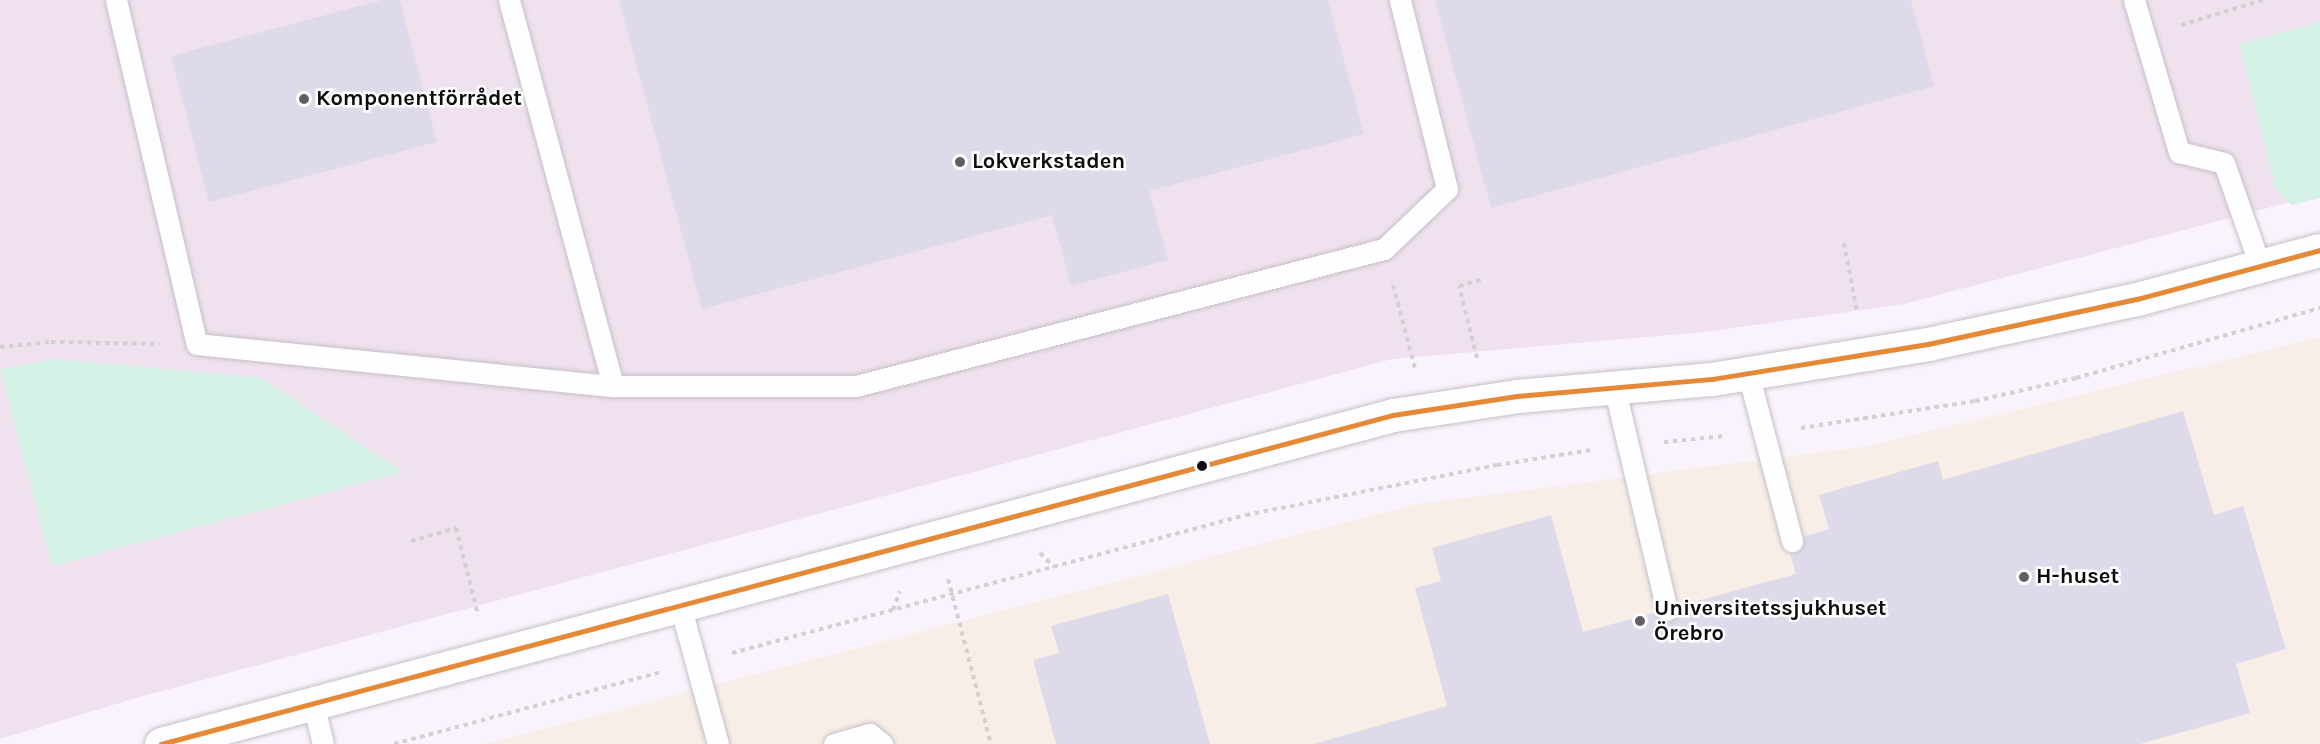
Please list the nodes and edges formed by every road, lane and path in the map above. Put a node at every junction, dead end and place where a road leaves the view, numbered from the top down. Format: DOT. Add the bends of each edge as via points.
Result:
graph roads {
  1 [pos="116,0"];
  2 [pos="509,0"];
  3 [pos="1400,0"];
  4 [pos="2134,0"];
  5 [pos="2264,0"];
  6 [pos="2145,36"];
  7 [pos="1844,243"];
  8 [pos="1384,249"];
  9 [pos="2320,250"];
  10 [pos="2260,266"];
  11 [pos="1484,279"];
  12 [pos="2320,308"];
  13 [pos="1858,321"];
  14 [pos="197,344"];
  15 [pos="0,347"];
  16 [pos="1478,364"];
  17 [pos="1416,373"];
  18 [pos="1748,373"];
  19 [pos="613,386"];
  20 [pos="1614,386"];
  21 [pos="1763,432"];
  22 [pos="1628,446"];
  23 [pos="411,541"];
  24 [pos="1791,541"];
  25 [pos="1033,546"];
  26 [pos="1053,567"];
  27 [pos="946,570"];
  28 [pos="904,582"];
  29 [pos="952,594"];
  30 [pos="680,605"];
  31 [pos="893,610"];
  32 [pos="1667,610"];
  33 [pos="479,620"];
  34 [pos="695,663"];
  35 [pos="313,703"];
  36 [pos="161,744"];
  37 [pos="323,744"];
  38 [pos="394,744"];
  39 [pos="718,744"];
  40 [pos="834,744"];
  41 [pos="882,744"];
  42 [pos="990,744"];
  1 -- 14 [label="lane"];
  2 -- 19 [label="lane"];
  3 -- 8 [label="lane" via="1447,189"];
  4 -- 6 [label="lane"];
  5 -- 6 [label="path"];
  6 -- 10 [label="lane" via="2179,152 2224,163"];
  7 -- 13 [label="path"];
  8 -- 17 [label="path"];
  8 -- 19 [label="lane" via="856,386"];
  9 -- 10 [label="street"];
  10 -- 18 [label="street" via="2137,299 1940,341"];
  11 -- 16 [label="path" via="1459,286"];
  12 -- 21 [label="path" via="2076,378 1974,401"];
  14 -- 15 [label="path" via="51,342"];
  14 -- 19 [label="lane"];
  18 -- 20 [label="street"];
  18 -- 21 [label="lane"];
  20 -- 22 [label="lane"];
  20 -- 30 [label="street" via="1393,415"];
  21 -- 22 [label="path"];
  21 -- 24 [label="lane"];
  22 -- 26 [label="path" via="1564,452 1323,498"];
  22 -- 32 [label="lane"];
  23 -- 33 [label="path" via="456,528"];
  25 -- 26 [label="path"];
  26 -- 29 [label="path"];
  27 -- 29 [label="path"];
  28 -- 31 [label="path"];
  29 -- 31 [label="path"];
  29 -- 42 [label="path"];
  30 -- 34 [label="lane"];
  30 -- 35 [label="street"];
  31 -- 34 [label="path"];
  34 -- 38 [label="path"];
  34 -- 39 [label="lane"];
  35 -- 36 [label="street"];
  35 -- 37 [label="lane"];
  40 -- 41 [label="lane" via="870,734"];
}
